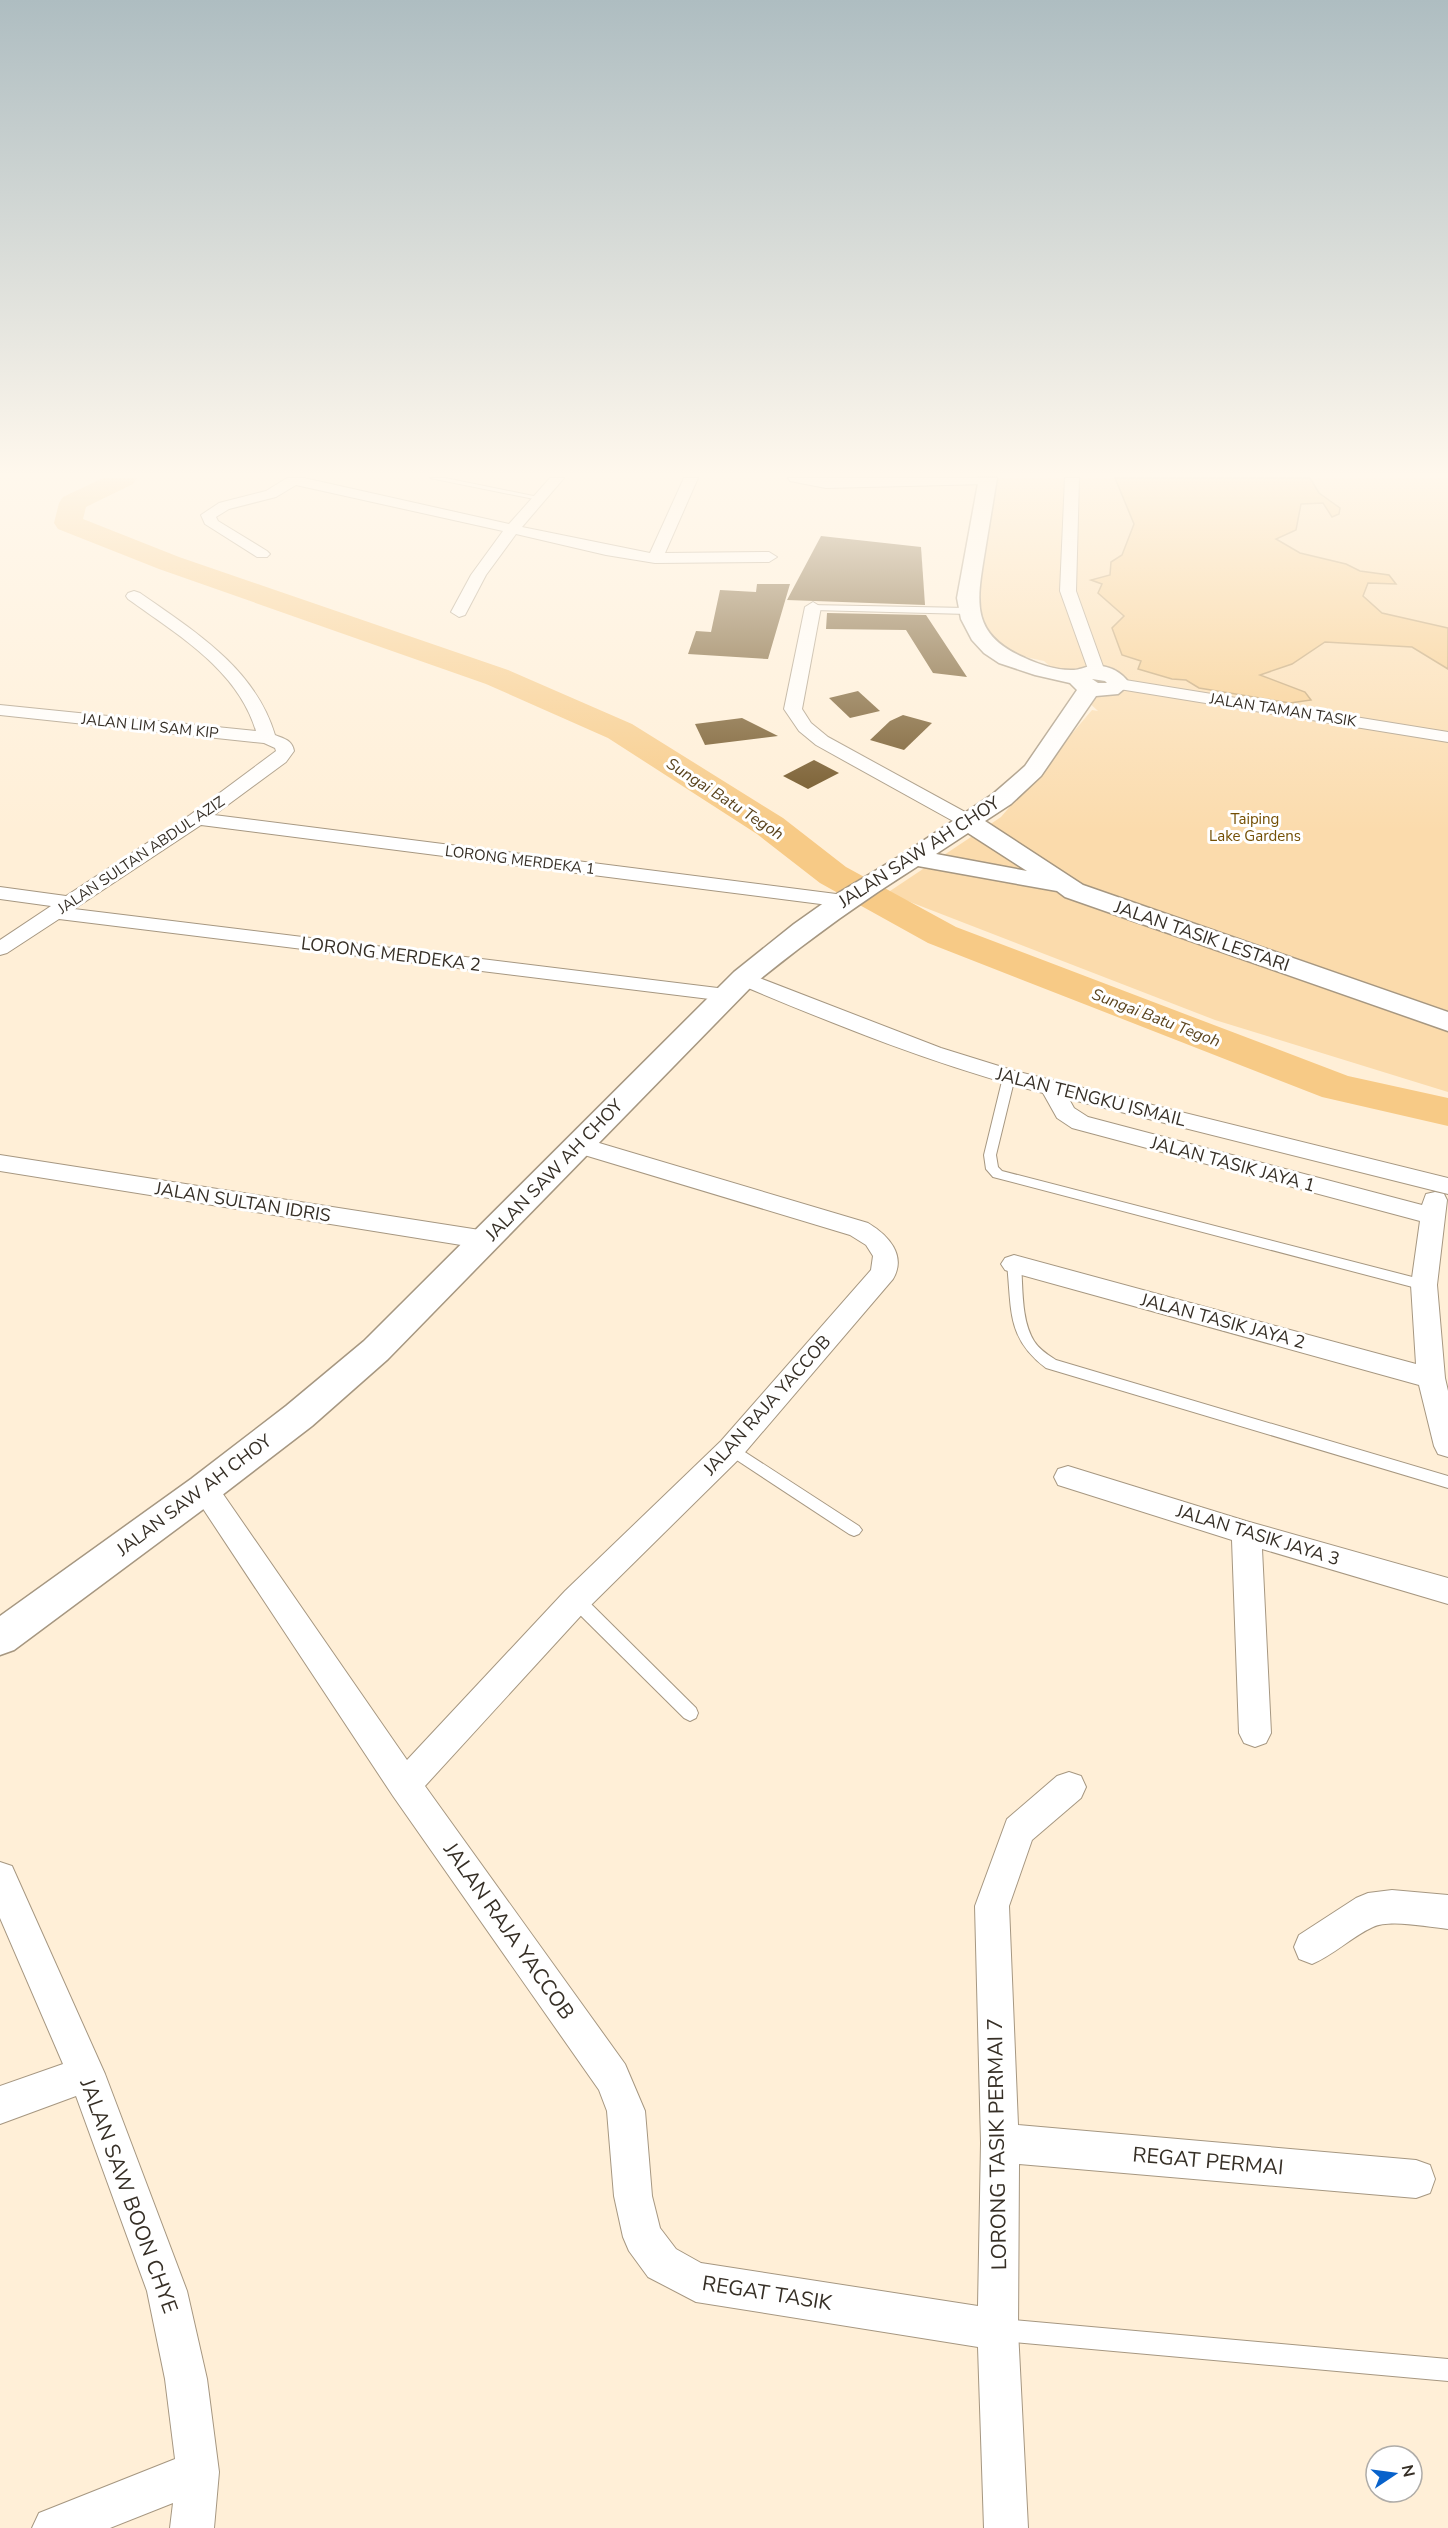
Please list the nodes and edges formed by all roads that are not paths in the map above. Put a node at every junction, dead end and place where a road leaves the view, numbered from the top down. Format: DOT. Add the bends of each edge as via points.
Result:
graph roads {
  1 [pos="134,596"];
  2 [pos="467,596"];
  3 [pos="967,596"];
  4 [pos="1069,596"];
  5 [pos="813,607"];
  6 [pos="968,611"];
  7 [pos="459,612"];
  8 [pos="1089,679"];
  9 [pos="1119,684"];
  10 [pos="0,710"];
  11 [pos="1448,737"];
  12 [pos="267,738"];
  13 [pos="1013,811"];
  14 [pos="197,819"];
  15 [pos="969,822"];
  16 [pos="914,858"];
  17 [pos="1062,885"];
  18 [pos="0,893"];
  19 [pos="857,893"];
  20 [pos="63,908"];
  21 [pos="0,949"];
  22 [pos="735,986"];
  23 [pos="1448,1022"];
  24 [pos="1009,1077"];
  25 [pos="1052,1088"];
  26 [pos="579,1145"];
  27 [pos="0,1163"];
  28 [pos="1443,1184"];
  29 [pos="1432,1216"];
  30 [pos="486,1240"];
  31 [pos="1014,1264"];
  32 [pos="1424,1285"];
  33 [pos="1431,1378"];
  34 [pos="1448,1446"];
  35 [pos="731,1449"];
  36 [pos="1068,1477"];
  37 [pos="1448,1482"];
  38 [pos="204,1490"];
  39 [pos="854,1530"];
  40 [pos="1246,1533"];
  41 [pos="1448,1591"];
  42 [pos="576,1600"];
  43 [pos="0,1638"];
  44 [pos="690,1713"];
  45 [pos="1255,1733"];
  46 [pos="405,1785"];
  47 [pos="1069,1787"];
  48 [pos="0,1878"];
  49 [pos="1448,1912"];
  50 [pos="10,1927"];
  51 [pos="1312,1947"];
  52 [pos="86,2074"];
  53 [pos="612,2077"];
  54 [pos="0,2105"];
  55 [pos="1000,2143"];
  56 [pos="1416,2179"];
  57 [pos="998,2330"];
  58 [pos="1448,2370"];
  59 [pos="198,2472"];
  60 [pos="54,2528"];
  61 [pos="192,2528"];
  62 [pos="1006,2528"];
  1 -- 12 [label="street" via="204,646 231,672 257,708"];
  2 -- 7 [label="street"];
  3 -- 6 [label="street"];
  4 -- 8 [label="street"];
  5 -- 6 [label="lane"];
  5 -- 15 [label="street" via="793,710 799,722 822,741"];
  6 -- 8 [label="street" via="983,640 1019,666"];
  8 -- 9 [label="street" via="1108,690"];
  8 -- 13 [label="street, JALAN SAW AH CHOY"];
  9 -- 11 [label="street, JALAN TAMAN TASIK"];
  10 -- 12 [label="street, JALAN LIM SAM KIP"];
  12 -- 14 [label="street, JALAN SULTAN ABDUL AZIZ" via="284,745 285,752 280,758"];
  13 -- 15 [label="street, JALAN SAW AH CHOY"];
  13 -- 17 [label="street"];
  14 -- 19 [label="street, LORONG MERDEKA 1"];
  14 -- 20 [label="street, JALAN SULTAN ABDUL AZIZ"];
  15 -- 16 [label="street, JALAN SAW AH CHOY"];
  15 -- 17 [label="street, JALAN TASIK LESTARI"];
  16 -- 17 [label="street"];
  16 -- 19 [label="street, JALAN SAW AH CHOY"];
  17 -- 23 [label="street, JALAN TASIK LESTARI"];
  18 -- 20 [label="street"];
  19 -- 22 [label="street, JALAN SAW AH CHOY" via="802,930"];
  20 -- 21 [label="street, JALAN SULTAN ABDUL AZIZ"];
  20 -- 22 [label="street, LORONG MERDEKA 2"];
  22 -- 24 [label="street, JALAN TENGKU ISMAIL" via="824,1012"];
  22 -- 26 [label="street, JALAN SAW AH CHOY"];
  24 -- 25 [label="street, JALAN TENGKU ISMAIL"];
  24 -- 32 [label="lane" via="990,1155 992,1169 998,1174"];
  25 -- 28 [label="street, JALAN TENGKU ISMAIL"];
  25 -- 29 [label="street, JALAN TASIK JAYA 1" via="1065,1113 1080,1124"];
  26 -- 30 [label="street, JALAN SAW AH CHOY"];
  26 -- 35 [label="street, JALAN RAJA YACCOB" via="859,1228 875,1239 886,1255 884,1273"];
  27 -- 30 [label="street, JALAN SULTAN IDRIS"];
  28 -- 29 [label="street"];
  29 -- 32 [label="street"];
  30 -- 38 [label="street, JALAN SAW AH CHOY" via="376,1350"];
  31 -- 33 [label="street, JALAN TASIK JAYA 2"];
  31 -- 37 [label="lane" via="1023,1331 1028,1344 1051,1364"];
  32 -- 33 [label="street"];
  33 -- 34 [label="street"];
  35 -- 39 [label="lane"];
  35 -- 42 [label="street, JALAN RAJA YACCOB"];
  36 -- 40 [label="street, JALAN TASIK JAYA 3"];
  38 -- 43 [label="street, JALAN SAW AH CHOY"];
  38 -- 46 [label="street, JALAN RAJA YACCOB"];
  40 -- 41 [label="street, JALAN TASIK JAYA 3"];
  40 -- 45 [label="street"];
  42 -- 44 [label="lane"];
  42 -- 46 [label="street, JALAN RAJA YACCOB"];
  46 -- 53 [label="street, JALAN RAJA YACCOB"];
  47 -- 55 [label="street, LORONG TASIK PERMAI 7" via="1019,1830 992,1906"];
  48 -- 50 [label="street, JALAN SAW BOON CHYE"];
  49 -- 51 [label="street" via="1392,1906 1368,1910"];
  50 -- 52 [label="street, JALAN SAW BOON CHYE"];
  52 -- 54 [label="street"];
  52 -- 59 [label="street, JALAN SAW BOON CHYE" via="167,2291 186,2379"];
  53 -- 57 [label="street, REGAT TASIK" via="626,2111 633,2196 643,2237 662,2263 696,2282"];
  55 -- 56 [label="street, REGAT PERMAI"];
  55 -- 57 [label="street, LORONG TASIK PERMAI 7"];
  57 -- 58 [label="lane"];
  57 -- 62 [label="street, LORONG TASIK PERMAI 7"];
  59 -- 60 [label="street"];
  59 -- 61 [label="street, JALAN SAW BOON CHYE"];
}
